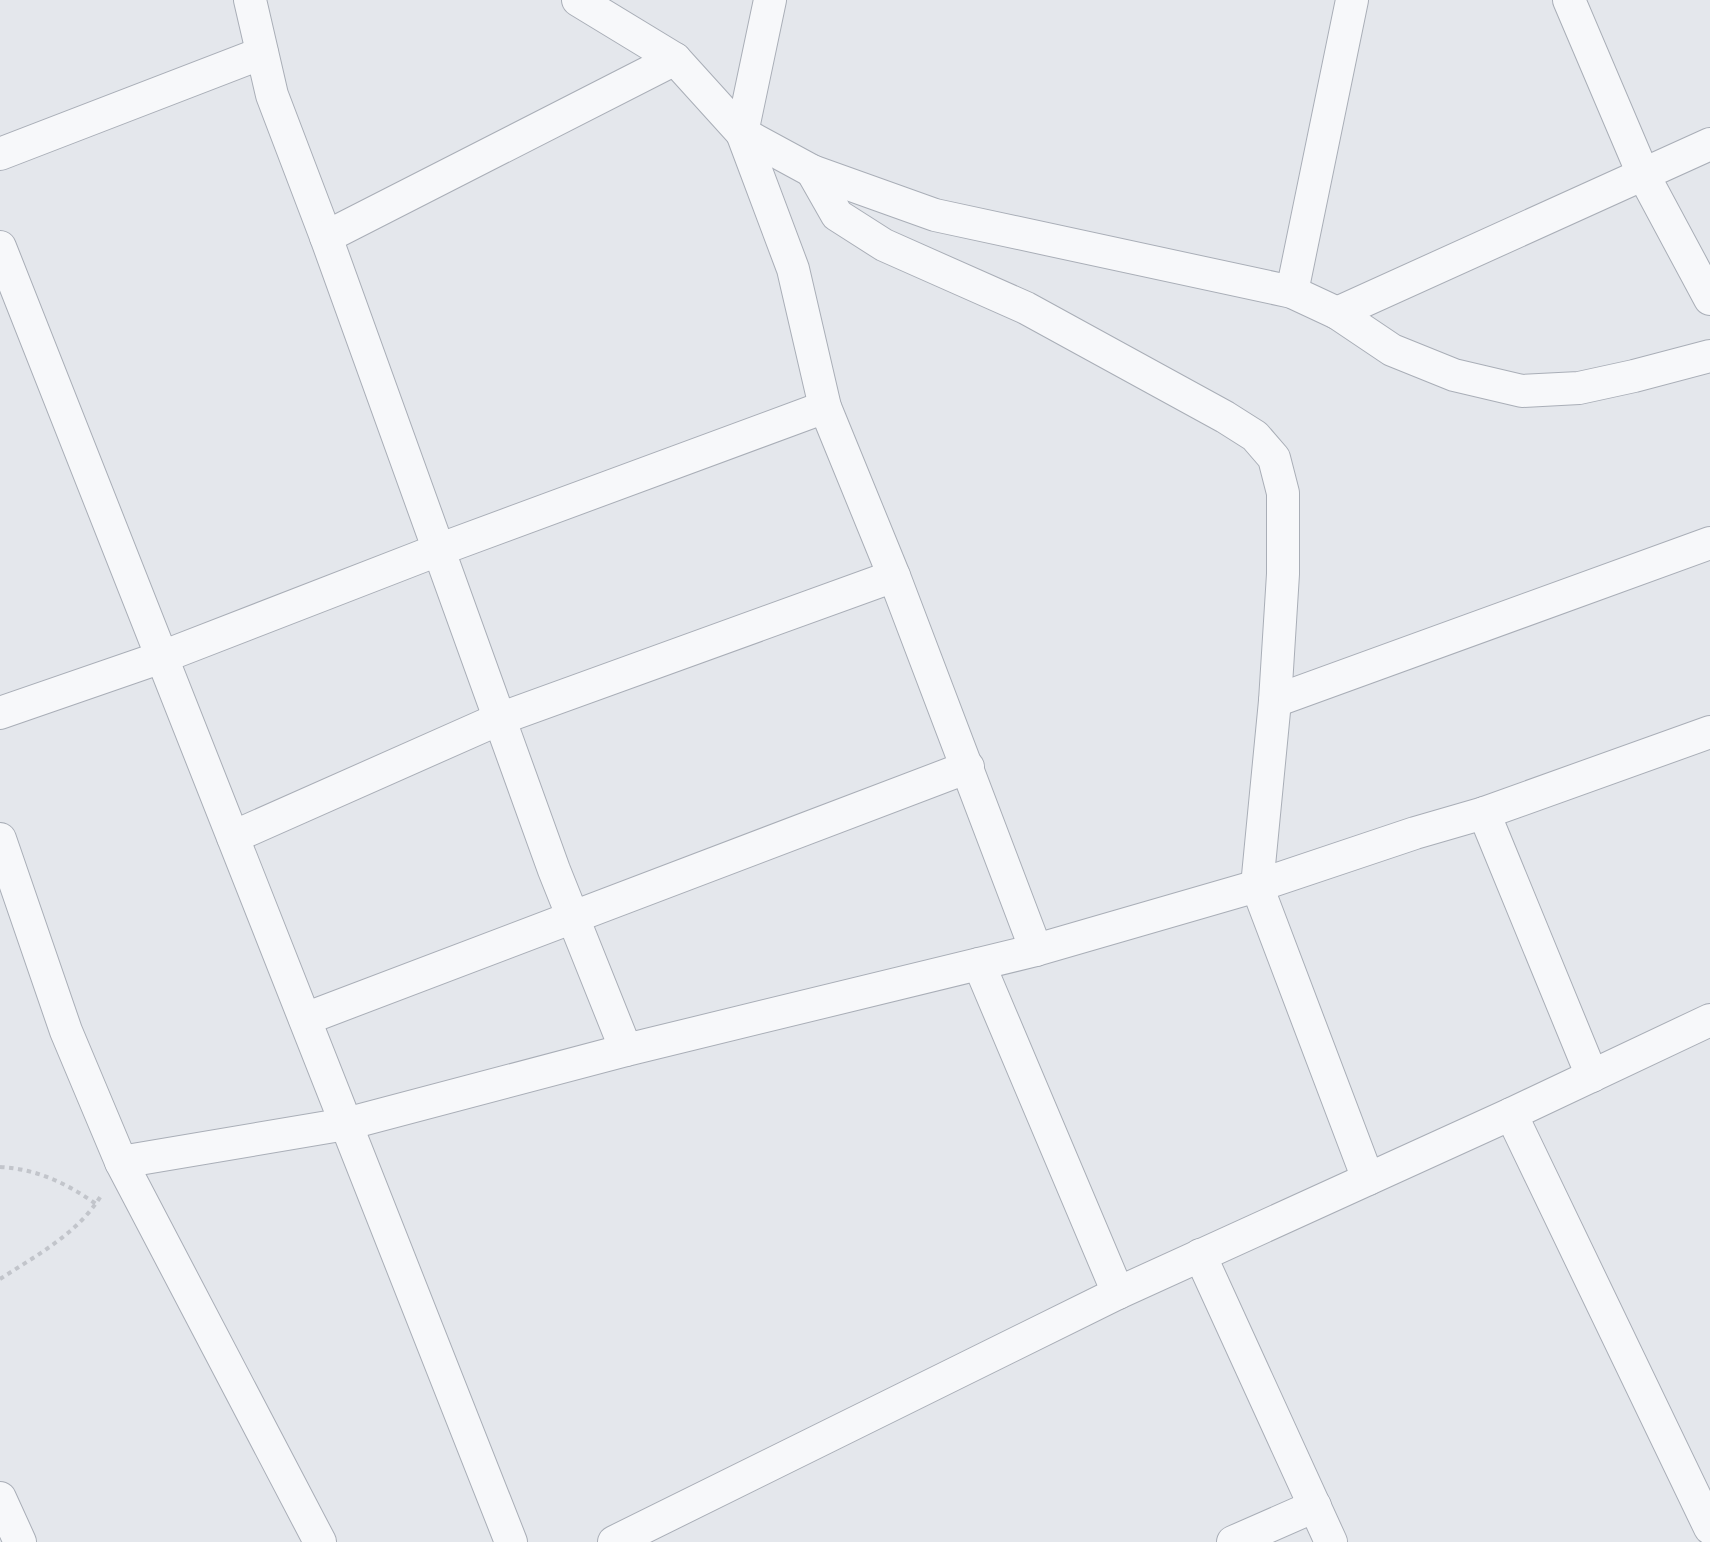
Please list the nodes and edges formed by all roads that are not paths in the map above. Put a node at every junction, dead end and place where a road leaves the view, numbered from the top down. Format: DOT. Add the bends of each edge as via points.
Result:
graph roads {
  1 [pos="250,0"];
  2 [pos="578,0"];
  3 [pos="770,0"];
  4 [pos="1352,0"];
  5 [pos="1569,0"];
  6 [pos="262,53"];
  7 [pos="675,59"];
  8 [pos="742,133"];
  9 [pos="1710,144"];
  10 [pos="0,154"];
  11 [pos="812,171"];
  12 [pos="1643,174"];
  13 [pos="326,237"];
  14 [pos="0,247"];
  15 [pos="1292,292"];
  16 [pos="1710,298"];
  17 [pos="1337,313"];
  18 [pos="1710,356"];
  19 [pos="825,407"];
  20 [pos="1710,543"];
  21 [pos="438,550"];
  22 [pos="894,576"];
  23 [pos="162,657"];
  24 [pos="1275,701"];
  25 [pos="0,713"];
  26 [pos="499,719"];
  27 [pos="1710,732"];
  28 [pos="968,767"];
  29 [pos="1484,813"];
  30 [pos="233,837"];
  31 [pos="0,839"];
  32 [pos="1257,886"];
  33 [pos="572,916"];
  34 [pos="1036,950"];
  35 [pos="979,964"];
  36 [pos="305,1019"];
  37 [pos="1710,1020"];
  38 [pos="626,1050"];
  39 [pos="1592,1076"];
  40 [pos="1511,1114"];
  41 [pos="346,1124"];
  42 [pos="121,1162"];
  43 [pos="1368,1179"];
  44 [pos="1200,1255"];
  45 [pos="1118,1293"];
  46 [pos="0,1498"];
  47 [pos="1315,1506"];
  48 [pos="1710,1528"];
  49 [pos="20,1542"];
  50 [pos="320,1542"];
  51 [pos="511,1542"];
  52 [pos="614,1542"];
  53 [pos="1233,1542"];
  54 [pos="1330,1542"];
  1 -- 6 [label="street"];
  2 -- 7 [label="street"];
  3 -- 8 [label="street"];
  4 -- 15 [label="street"];
  5 -- 12 [label="street"];
  6 -- 10 [label="street"];
  6 -- 13 [label="street" via="272,95"];
  7 -- 8 [label="street"];
  7 -- 13 [label="street"];
  8 -- 11 [label="street"];
  8 -- 19 [label="street" via="793,269"];
  9 -- 12 [label="street"];
  11 -- 15 [label="street" via="935,215"];
  11 -- 24 [label="street" via="837,215 884,245 1026,308 1255,436 1274,458 1283,493 1283,574"];
  12 -- 16 [label="street"];
  12 -- 17 [label="street"];
  13 -- 21 [label="street"];
  14 -- 23 [label="street"];
  15 -- 17 [label="street"];
  17 -- 18 [label="street" via="1392,350 1454,375 1522,391 1579,388"];
  19 -- 21 [label="street"];
  19 -- 22 [label="street"];
  20 -- 24 [label="street"];
  21 -- 23 [label="street"];
  21 -- 26 [label="street"];
  22 -- 26 [label="street"];
  22 -- 28 [label="street"];
  23 -- 25 [label="street"];
  23 -- 30 [label="street"];
  24 -- 32 [label="street"];
  26 -- 30 [label="street"];
  26 -- 33 [label="street"];
  27 -- 29 [label="street"];
  28 -- 33 [label="street"];
  28 -- 34 [label="street"];
  29 -- 32 [label="street"];
  29 -- 39 [label="street"];
  30 -- 36 [label="street"];
  31 -- 42 [label="street" via="66,1031"];
  32 -- 34 [label="street"];
  32 -- 43 [label="street"];
  33 -- 36 [label="street"];
  33 -- 38 [label="street"];
  34 -- 35 [label="street"];
  35 -- 38 [label="street"];
  35 -- 45 [label="street"];
  36 -- 41 [label="street"];
  37 -- 39 [label="street"];
  38 -- 41 [label="street"];
  39 -- 40 [label="street"];
  40 -- 43 [label="street"];
  40 -- 48 [label="street"];
  41 -- 42 [label="street"];
  41 -- 51 [label="street"];
  42 -- 50 [label="street"];
  43 -- 44 [label="street"];
  44 -- 45 [label="street"];
  44 -- 47 [label="street"];
  45 -- 52 [label="street"];
  46 -- 49 [label="street"];
  47 -- 53 [label="street"];
  47 -- 54 [label="street"];
}
